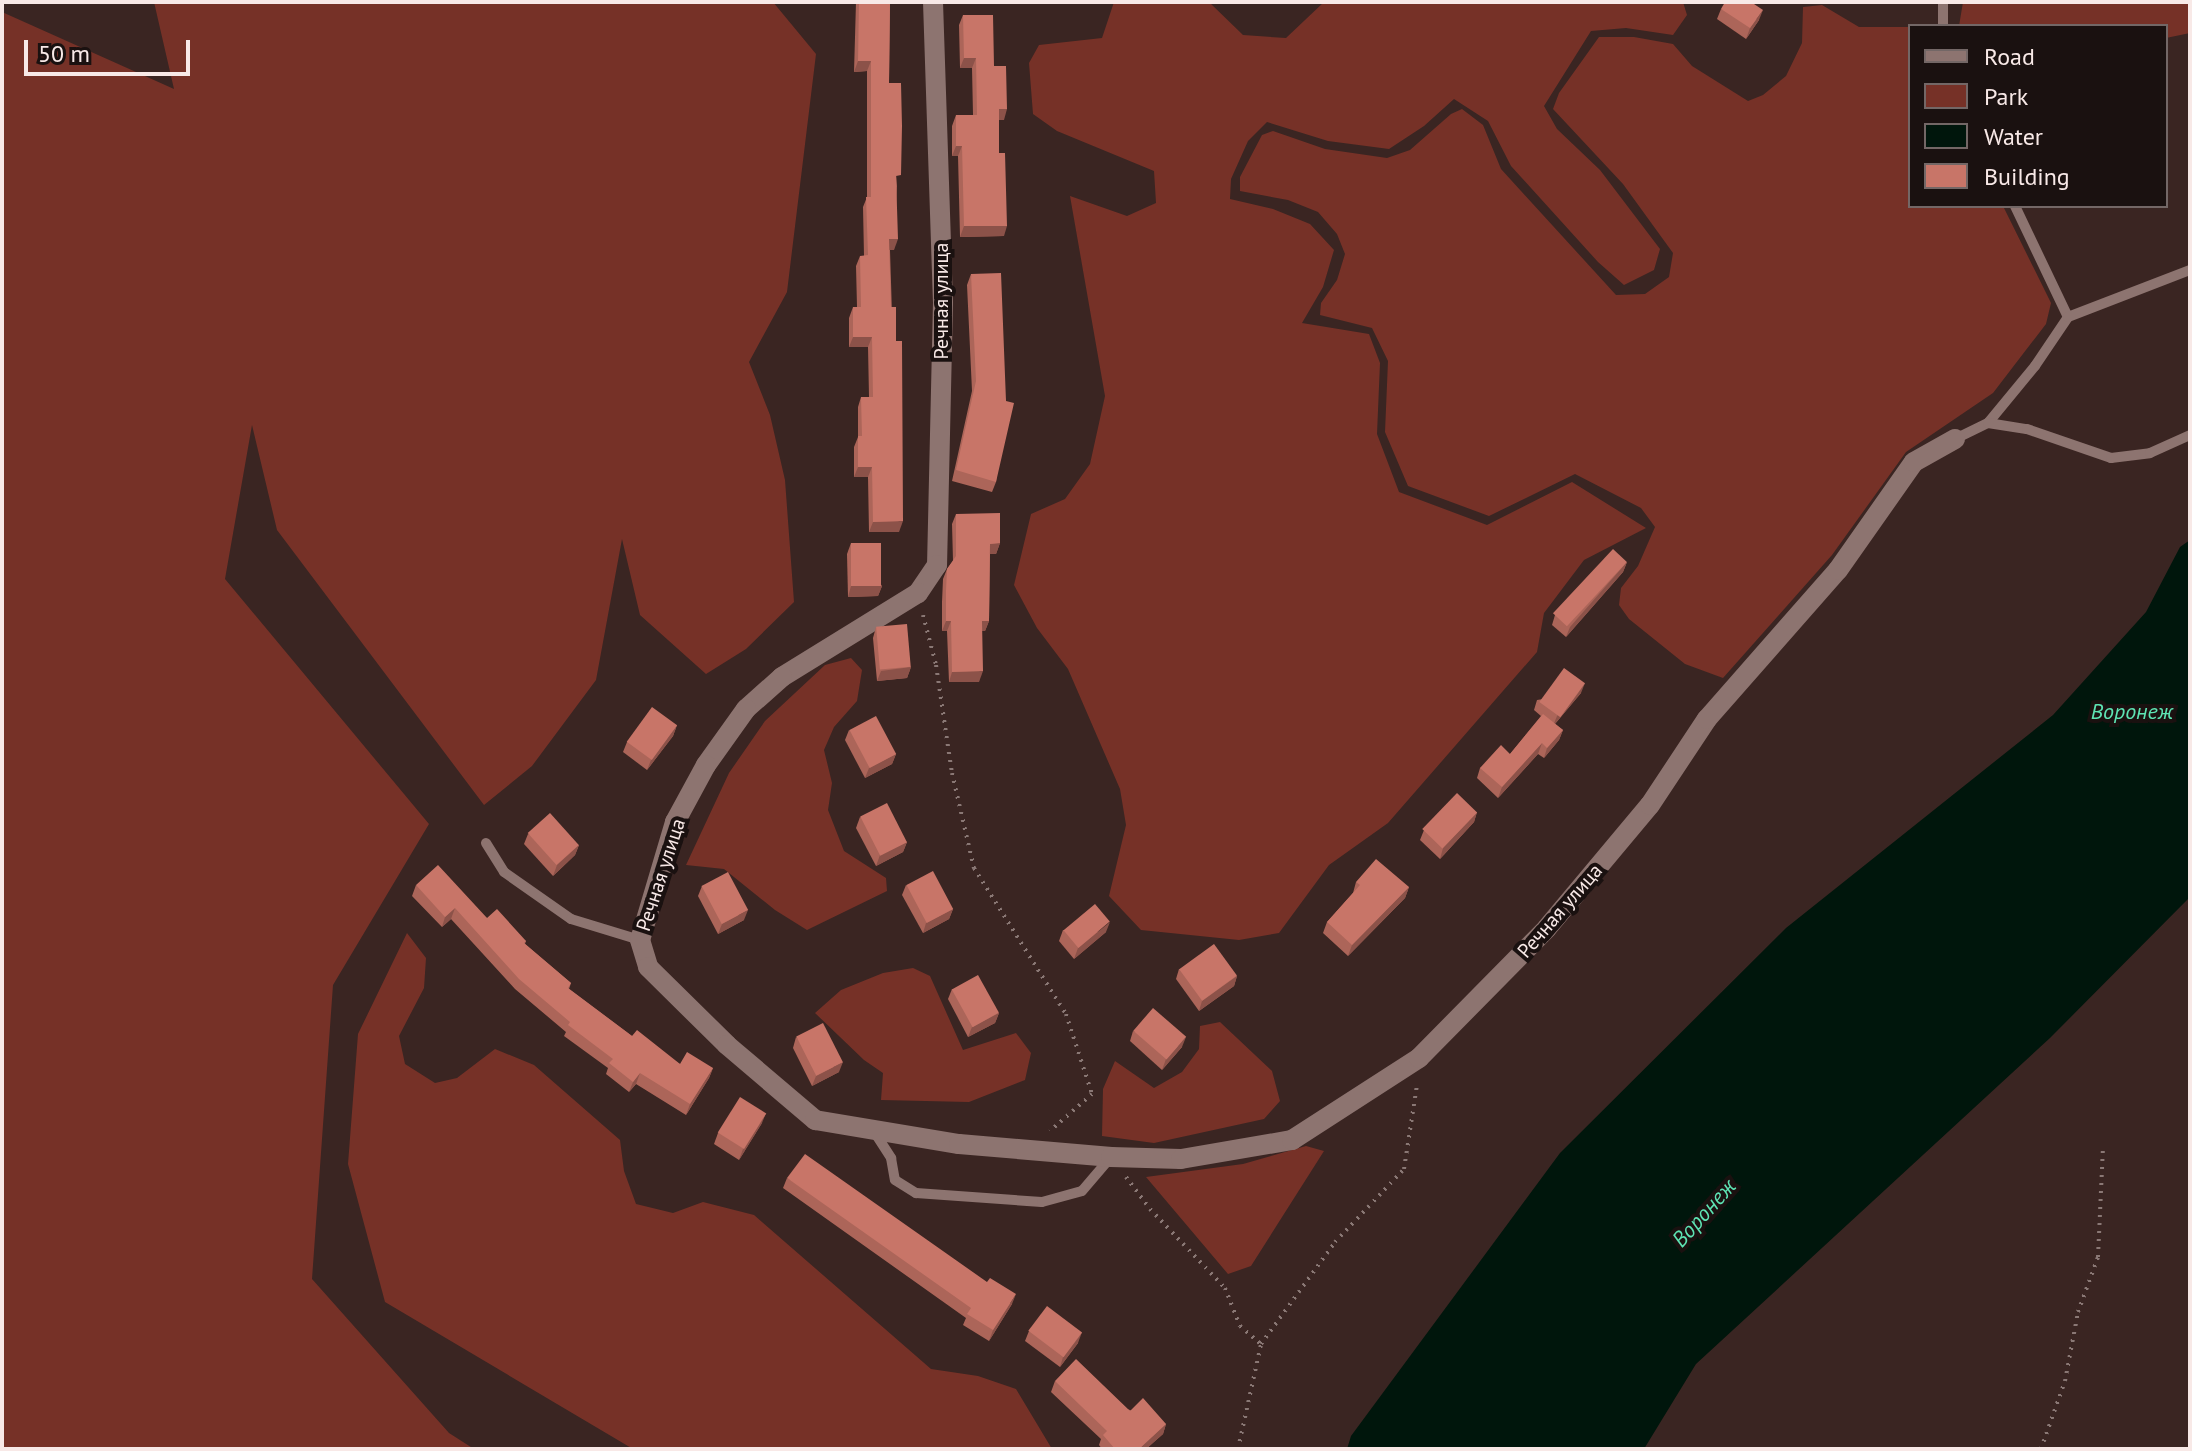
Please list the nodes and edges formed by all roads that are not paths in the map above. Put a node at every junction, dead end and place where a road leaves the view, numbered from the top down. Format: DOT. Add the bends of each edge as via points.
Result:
graph roads {
  1 [pos="933,2"];
  2 [pos="1943,2"];
  3 [pos="1943,24"];
  4 [pos="2016,208"];
  5 [pos="2190,270"];
  6 [pos="2068,317"];
  7 [pos="1988,423"];
  8 [pos="2190,435"];
  9 [pos="1955,439"];
  10 [pos="486,843"];
  11 [pos="640,940"];
  12 [pos="874,1131"];
  13 [pos="1111,1157"];
  1 -- 11 [label="street, Речная улица" via="943,302 937,565 918,593 782,677 746,709 706,765 675,822"];
  2 -- 3 [label="lane"];
  4 -- 6 [label="lane"];
  5 -- 6 [label="lane"];
  6 -- 7 [label="lane"];
  7 -- 8 [label="lane" via="2027,429 2111,458 2150,453"];
  7 -- 9 [label="lane"];
  9 -- 13 [label="street, Речная улица" via="1914,462 1838,570 1707,719 1641,816 1547,928 1419,1058 1292,1140 1181,1159"];
  10 -- 11 [label="lane" via="504,872 571,919"];
  11 -- 12 [label="street, Речная улица" via="648,967 727,1045 815,1120"];
  12 -- 13 [label="street, Речная улица"];
  12 -- 13 [label="lane" via="891,1158 895,1180 916,1193 1042,1202 1082,1191"];
}
